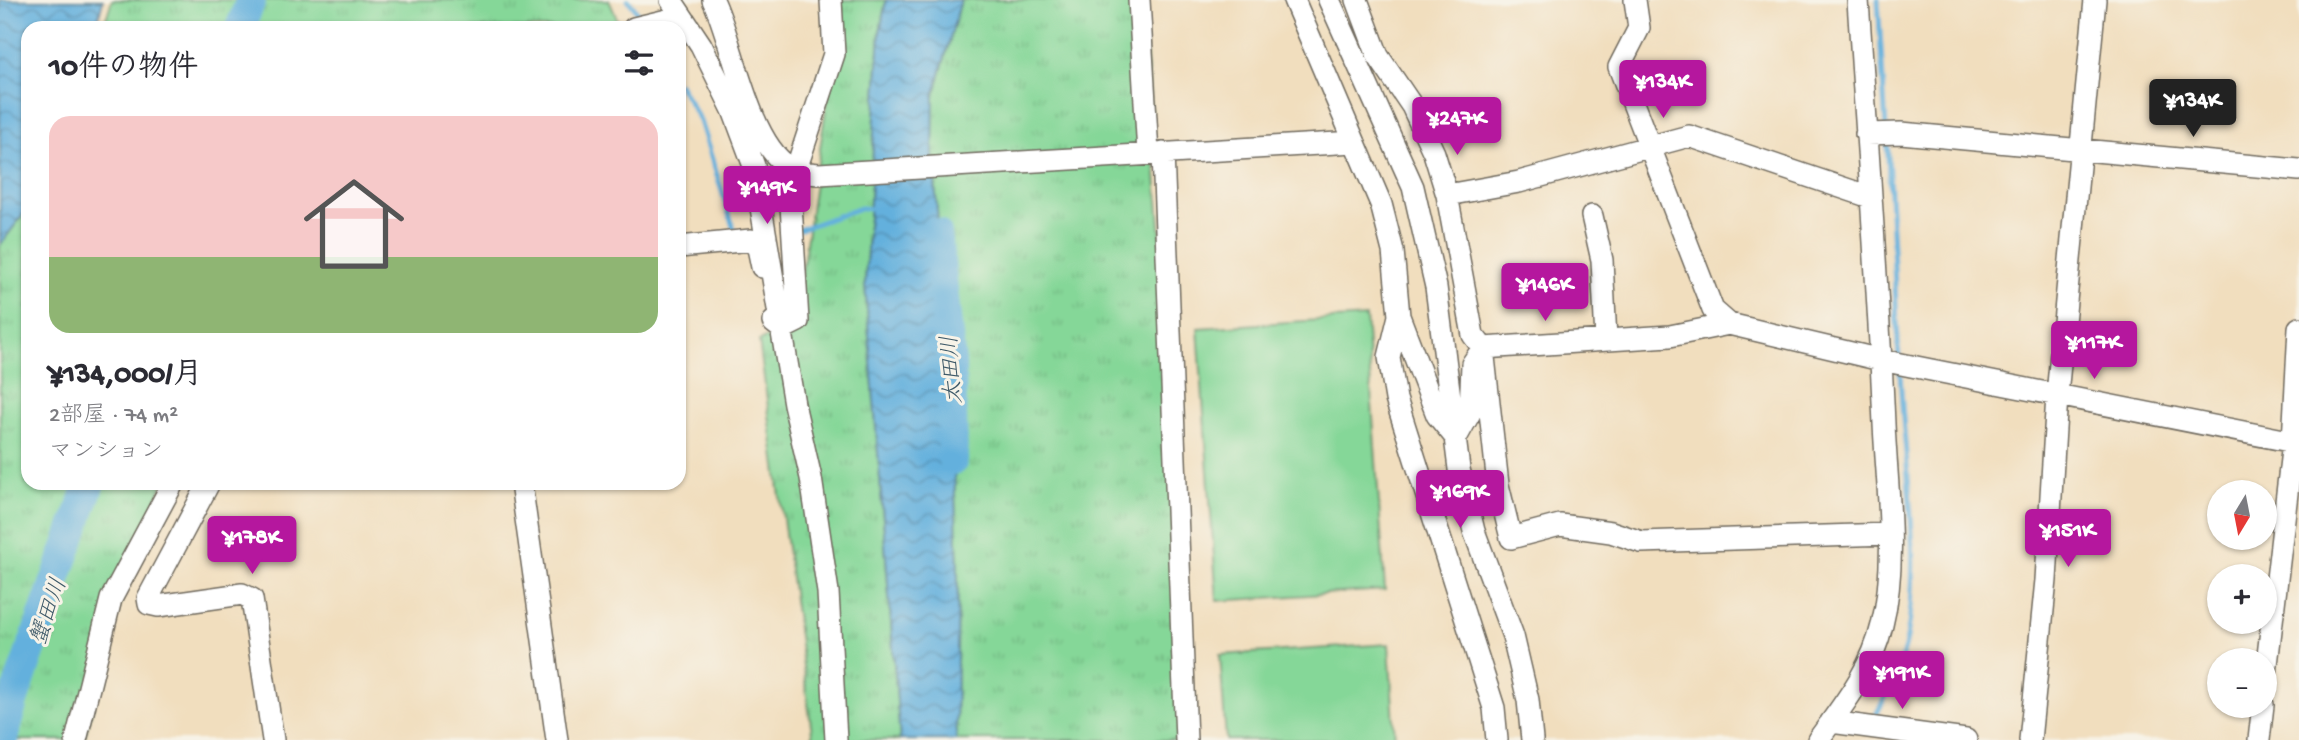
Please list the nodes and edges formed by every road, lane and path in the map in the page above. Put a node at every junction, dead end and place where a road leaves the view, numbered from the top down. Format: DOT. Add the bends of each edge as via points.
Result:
graph roads {
  1 [pos="713,0"];
  2 [pos="831,0"];
  3 [pos="1139,0"];
  4 [pos="1294,0"];
  5 [pos="1329,0"];
  6 [pos="1357,0"];
  7 [pos="1635,0"];
  8 [pos="1858,0"];
  9 [pos="2095,0"];
  10 [pos="676,8"];
  11 [pos="649,21"];
  12 [pos="686,23"];
  13 [pos="1866,134"];
  14 [pos="1354,142"];
  15 [pos="1649,145"];
  16 [pos="2082,149"];
  17 [pos="1149,154"];
  18 [pos="796,170"];
  19 [pos="2299,170"];
  20 [pos="1447,195"];
  21 [pos="1870,197"];
  22 [pos="1592,216"];
  23 [pos="686,246"];
  24 [pos="1399,316"];
  25 [pos="1729,324"];
  26 [pos="2299,328"];
  27 [pos="782,330"];
  28 [pos="1606,340"];
  29 [pos="1483,348"];
  30 [pos="1881,360"];
  31 [pos="2057,395"];
  32 [pos="1456,438"];
  33 [pos="2296,443"];
  34 [pos="169,490"];
  35 [pos="205,490"];
  36 [pos="522,490"];
  37 [pos="1889,534"];
  38 [pos="2269,648"];
  39 [pos="2262,718"];
  40 [pos="1832,722"];
  41 [pos="76,740"];
  42 [pos="273,740"];
  43 [pos="556,740"];
  44 [pos="836,740"];
  45 [pos="1186,740"];
  46 [pos="1497,740"];
  47 [pos="1532,740"];
  48 [pos="1818,740"];
  49 [pos="1966,740"];
  50 [pos="2030,740"];
  51 [pos="2259,740"];
  1 -- 18 [label="street" via="750,112 780,158"];
  2 -- 18 [label="street" via="834,54"];
  3 -- 17 [label="street"];
  4 -- 14 [label="street"];
  5 -- 32 [label="street" via="1413,187 1436,287"];
  6 -- 20 [label="street" via="1378,56 1412,106"];
  7 -- 15 [label="street" via="1639,28 1619,68"];
  8 -- 13 [label="street"];
  9 -- 16 [label="street"];
  10 -- 11 [label="street"];
  12 -- 27 [label="street" via="733,110 754,166"];
  13 -- 16 [label="street"];
  13 -- 21 [label="street"];
  14 -- 17 [label="street"];
  14 -- 24 [label="street" via="1381,204 1393,251"];
  15 -- 20 [label="street" via="1519,181"];
  15 -- 21 [label="street" via="1689,136"];
  15 -- 25 [label="street" via="1713,310"];
  16 -- 19 [label="street"];
  16 -- 31 [label="street"];
  17 -- 18 [label="street" via="819,174"];
  17 -- 45 [label="street"];
  18 -- 27 [label="street" via="790,188 798,321"];
  20 -- 29 [label="street" via="1473,335"];
  21 -- 30 [label="street"];
  22 -- 28 [label="street" via="1602,260"];
  23 -- 27 [label="street" via="751,240 758,248 773,323"];
  24 -- 32 [label="street" via="1437,415"];
  24 -- 46 [label="street" via="1389,357 1396,399 1494,708"];
  25 -- 28 [label="street"];
  25 -- 30 [label="street"];
  26 -- 33 [label="street"];
  27 -- 44 [label="street" via="828,592"];
  28 -- 29 [label="street"];
  29 -- 32 [label="street" via="1472,364 1470,413"];
  29 -- 37 [label="street" via="1498,485 1510,538 1560,526 1611,532 1642,542"];
  30 -- 31 [label="street"];
  30 -- 37 [label="street"];
  31 -- 33 [label="street"];
  31 -- 50 [label="street"];
  32 -- 47 [label="street" via="1474,531 1513,636"];
  33 -- 38 [label="street"];
  34 -- 41 [label="street" via="111,599"];
  35 -- 42 [label="street" via="148,598 149,604 242,594 252,599"];
  36 -- 43 [label="street"];
  37 -- 40 [label="street" via="1889,586 1882,626 1857,685"];
  39 -- 51 [label="street"];
  40 -- 48 [label="street"];
  40 -- 49 [label="street"];
}
